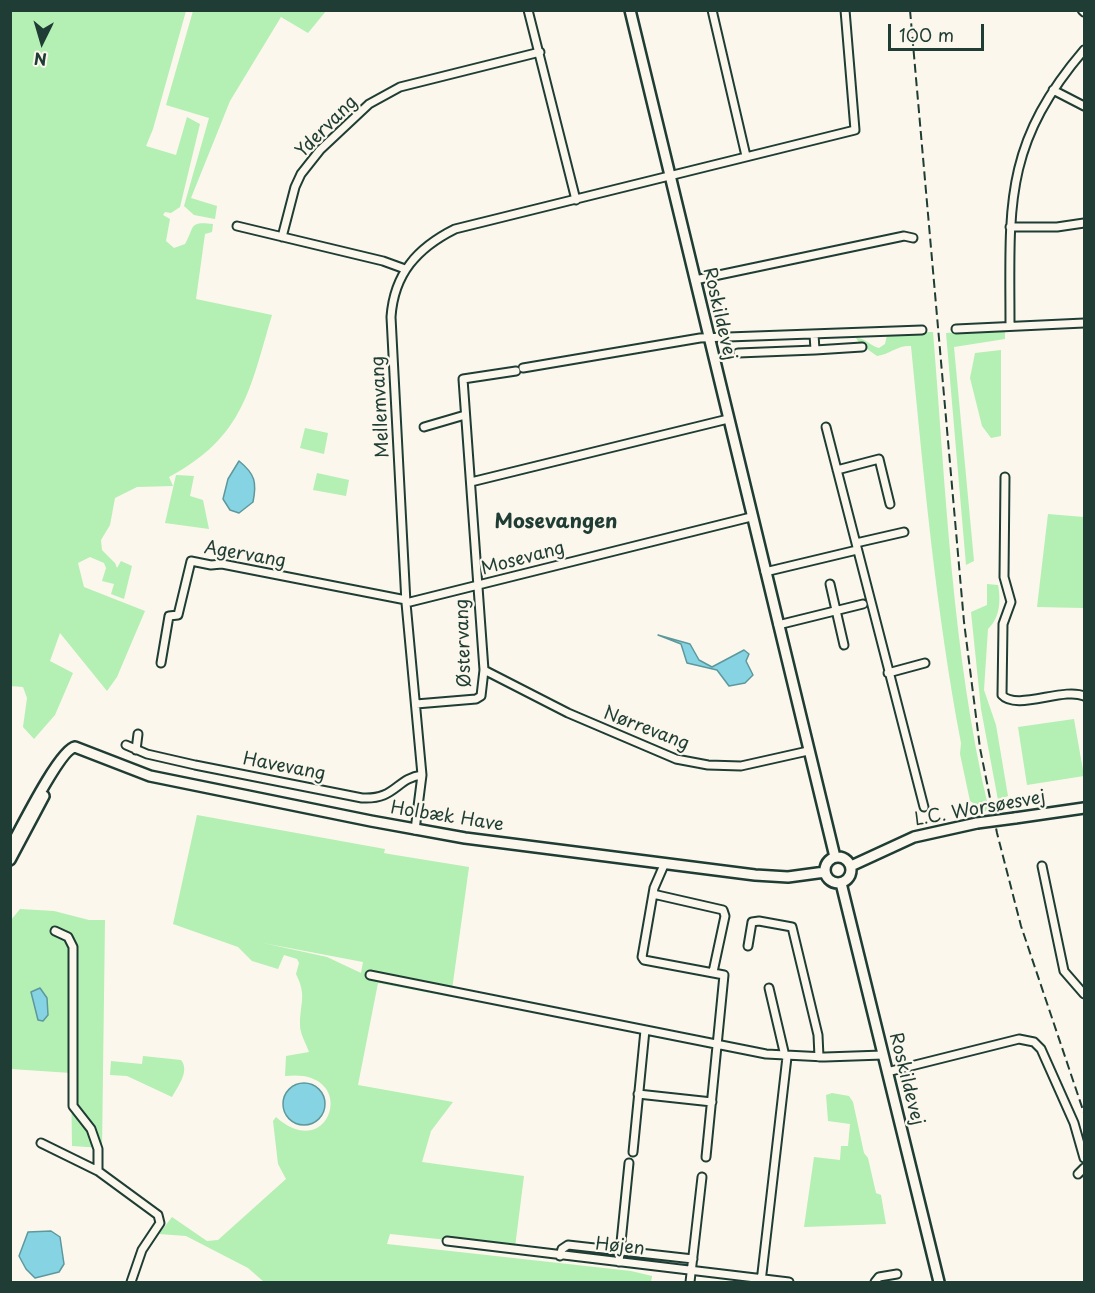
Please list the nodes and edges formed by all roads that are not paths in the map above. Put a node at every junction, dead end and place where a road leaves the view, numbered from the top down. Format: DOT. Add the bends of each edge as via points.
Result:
graph roads {
  1 [pos="528,10"];
  2 [pos="630,10"];
  3 [pos="712,10"];
  4 [pos="845,10"];
  5 [pos="1084,50"];
  6 [pos="540,52"];
  7 [pos="1053,90"];
  8 [pos="1084,106"];
  9 [pos="746,156"];
  10 [pos="669,176"];
  11 [pos="576,200"];
  12 [pos="1084,223"];
  13 [pos="237,226"];
  14 [pos="1010,227"];
  15 [pos="282,237"];
  16 [pos="913,238"];
  17 [pos="405,269"];
  18 [pos="695,280"];
  19 [pos="1084,323"];
  20 [pos="1010,326"];
  21 [pos="956,329"];
  22 [pos="922,330"];
  23 [pos="814,334"];
  24 [pos="708,338"];
  25 [pos="861,347"];
  26 [pos="815,350"];
  27 [pos="738,353"];
  28 [pos="465,415"];
  29 [pos="728,419"];
  30 [pos="424,427"];
  31 [pos="826,427"];
  32 [pos="837,470"];
  33 [pos="1005,477"];
  34 [pos="471,482"];
  35 [pos="890,504"];
  36 [pos="752,517"];
  37 [pos="904,532"];
  38 [pos="856,547"];
  39 [pos="765,572"];
  40 [pos="830,584"];
  41 [pos="477,586"];
  42 [pos="406,601"];
  43 [pos="866,603"];
  44 [pos="836,611"];
  45 [pos="778,625"];
  46 [pos="844,645"];
  47 [pos="161,663"];
  48 [pos="925,663"];
  49 [pos="484,670"];
  50 [pos="888,673"];
  51 [pos="1084,696"];
  52 [pos="416,704"];
  53 [pos="138,734"];
  54 [pos="126,745"];
  55 [pos="136,750"];
  56 [pos="808,751"];
  57 [pos="422,775"];
  58 [pos="49,779"];
  59 [pos="924,807"];
  60 [pos="1084,808"];
  61 [pos="415,830"];
  62 [pos="10,848"];
  63 [pos="835,857"];
  64 [pos="10,860"];
  65 [pos="664,865"];
  66 [pos="851,866"];
  67 [pos="1042,866"];
  68 [pos="825,872"];
  69 [pos="841,883"];
  70 [pos="653,894"];
  71 [pos="55,931"];
  72 [pos="748,946"];
  73 [pos="713,972"];
  74 [pos="370,975"];
  75 [pos="769,988"];
  76 [pos="1084,994"];
  77 [pos="645,1030"];
  78 [pos="718,1044"];
  79 [pos="883,1054"];
  80 [pos="786,1056"];
  81 [pos="819,1057"];
  82 [pos="887,1072"];
  83 [pos="638,1094"];
  84 [pos="712,1101"];
  85 [pos="41,1143"];
  86 [pos="633,1152"];
  87 [pos="706,1157"];
  88 [pos="1084,1158"];
  89 [pos="629,1163"];
  90 [pos="1084,1168"];
  91 [pos="98,1171"];
  92 [pos="1078,1174"];
  93 [pos="702,1177"];
  94 [pos="447,1241"];
  95 [pos="620,1251"];
  96 [pos="560,1256"];
  97 [pos="693,1259"];
  98 [pos="619,1262"];
  99 [pos="692,1271"];
  100 [pos="897,1274"];
  101 [pos="761,1281"];
  102 [pos="131,1282"];
  103 [pos="690,1282"];
  104 [pos="789,1282"];
  105 [pos="875,1282"];
  106 [pos="939,1282"];
  1 -- 6 [label="street"];
  2 -- 10 [label="street, Roskildevej"];
  3 -- 9 [label="street"];
  4 -- 9 [label="street, Mellemvang" via="855,130"];
  5 -- 7 [label="street"];
  6 -- 11 [label="street"];
  6 -- 15 [label="street, Ydervang" via="400,87 369,104 320,150 302,174"];
  7 -- 8 [label="street"];
  7 -- 14 [label="street" via="1019,162"];
  9 -- 10 [label="street, Mellemvang"];
  10 -- 11 [label="street, Mellemvang"];
  10 -- 18 [label="street, Roskildevej"];
  11 -- 17 [label="street, Mellemvang" via="455,229 435,239"];
  12 -- 14 [label="street"];
  13 -- 15 [label="street"];
  14 -- 20 [label="street"];
  15 -- 17 [label="street"];
  16 -- 18 [label="street" via="904,236"];
  17 -- 42 [label="street, Mellemvang" via="394,296 391,318"];
  18 -- 24 [label="street, Roskildevej"];
  19 -- 20 [label="street"];
  20 -- 21 [label="street"];
  22 -- 23 [label="street"];
  23 -- 24 [label="street"];
  23 -- 26 [label="street"];
  24 -- 28 [label="street, Østervang" via="463,379"];
  24 -- 29 [label="street, Roskildevej"];
  25 -- 26 [label="street"];
  26 -- 27 [label="street"];
  28 -- 30 [label="street"];
  28 -- 34 [label="street, Østervang"];
  29 -- 34 [label="street"];
  29 -- 36 [label="street, Roskildevej"];
  31 -- 32 [label="street"];
  32 -- 35 [label="street" via="879,459"];
  32 -- 38 [label="street"];
  33 -- 51 [label="street" via="1004,577 1011,602 1002,624 1002,695 1013,700 1073,693"];
  34 -- 41 [label="street, Østervang"];
  36 -- 39 [label="street, Roskildevej"];
  36 -- 41 [label="street, Mosevang"];
  37 -- 38 [label="street"];
  38 -- 39 [label="street"];
  38 -- 43 [label="street"];
  39 -- 45 [label="street, Roskildevej"];
  40 -- 44 [label="street"];
  41 -- 42 [label="street, Mosevang"];
  41 -- 49 [label="street, Østervang"];
  42 -- 47 [label="street, Agervang" via="190,561 178,615 169,616"];
  42 -- 52 [label="street, Mellemvang"];
  43 -- 44 [label="street"];
  43 -- 50 [label="street"];
  44 -- 45 [label="street"];
  44 -- 46 [label="street"];
  45 -- 56 [label="street, Roskildevej"];
  48 -- 50 [label="street"];
  49 -- 52 [label="street, Østervang" via="479,698"];
  49 -- 56 [label="street, Nørrevang" via="568,713 676,759 741,766"];
  50 -- 59 [label="street"];
  52 -- 57 [label="street, Mellemvang"];
  53 -- 55 [label="street"];
  54 -- 55 [label="street, Havevang"];
  55 -- 57 [label="street, Havevang" via="362,798 382,797 410,777"];
  56 -- 63 [label="street, Roskildevej"];
  57 -- 61 [label="street, Mellemvang"];
  58 -- 61 [label="street, Holbæk Have" via="66,751 73,747 150,777"];
  58 -- 62 [label="street"];
  58 -- 64 [label="street" via="37,813"];
  60 -- 66 [label="street, L.C. Worsøesvej, bridge" via="914,837"];
  61 -- 65 [label="street, Holbæk Have"];
  63 -- 66 [label="street" via="846,859"];
  63 -- 68 [label="street" via="827,862"];
  65 -- 68 [label="street, Holbæk Have" via="770,876"];
  65 -- 70 [label="street"];
  66 -- 69 [label="street" via="851,874"];
  67 -- 76 [label="street" via="1064,971"];
  68 -- 69 [label="street" via="830,881"];
  69 -- 79 [label="street, Roskildevej"];
  70 -- 73 [label="street" via="723,910"];
  70 -- 73 [label="street" via="643,958"];
  71 -- 91 [label="street" via="68,937 73,947 73,1106 90,1129 98,1149"];
  72 -- 81 [label="street" via="752,922 792,927 818,1035"];
  73 -- 78 [label="street" via="724,975"];
  74 -- 77 [label="street"];
  75 -- 80 [label="street"];
  77 -- 78 [label="street"];
  77 -- 83 [label="street"];
  78 -- 80 [label="street"];
  78 -- 84 [label="street"];
  79 -- 81 [label="street"];
  79 -- 82 [label="street, Roskildevej"];
  80 -- 81 [label="street"];
  80 -- 101 [label="street"];
  82 -- 88 [label="street" via="1018,1039 1034,1042 1041,1049 1074,1123"];
  82 -- 106 [label="street, Roskildevej"];
  83 -- 84 [label="street"];
  83 -- 86 [label="street"];
  84 -- 87 [label="street"];
  85 -- 91 [label="street"];
  89 -- 95 [label="street"];
  90 -- 92 [label="street"];
  91 -- 102 [label="street" via="156,1212 160,1220 142,1250"];
  93 -- 97 [label="street"];
  94 -- 96 [label="street, Højen"];
  95 -- 96 [label="street" via="568,1245"];
  95 -- 97 [label="street"];
  95 -- 98 [label="street"];
  96 -- 98 [label="street, Højen"];
  97 -- 99 [label="street"];
  98 -- 99 [label="street, Højen"];
  99 -- 101 [label="street, Højen"];
  99 -- 103 [label="street"];
  100 -- 105 [label="street" via="879,1277"];
  101 -- 104 [label="street, Højen"];
}
